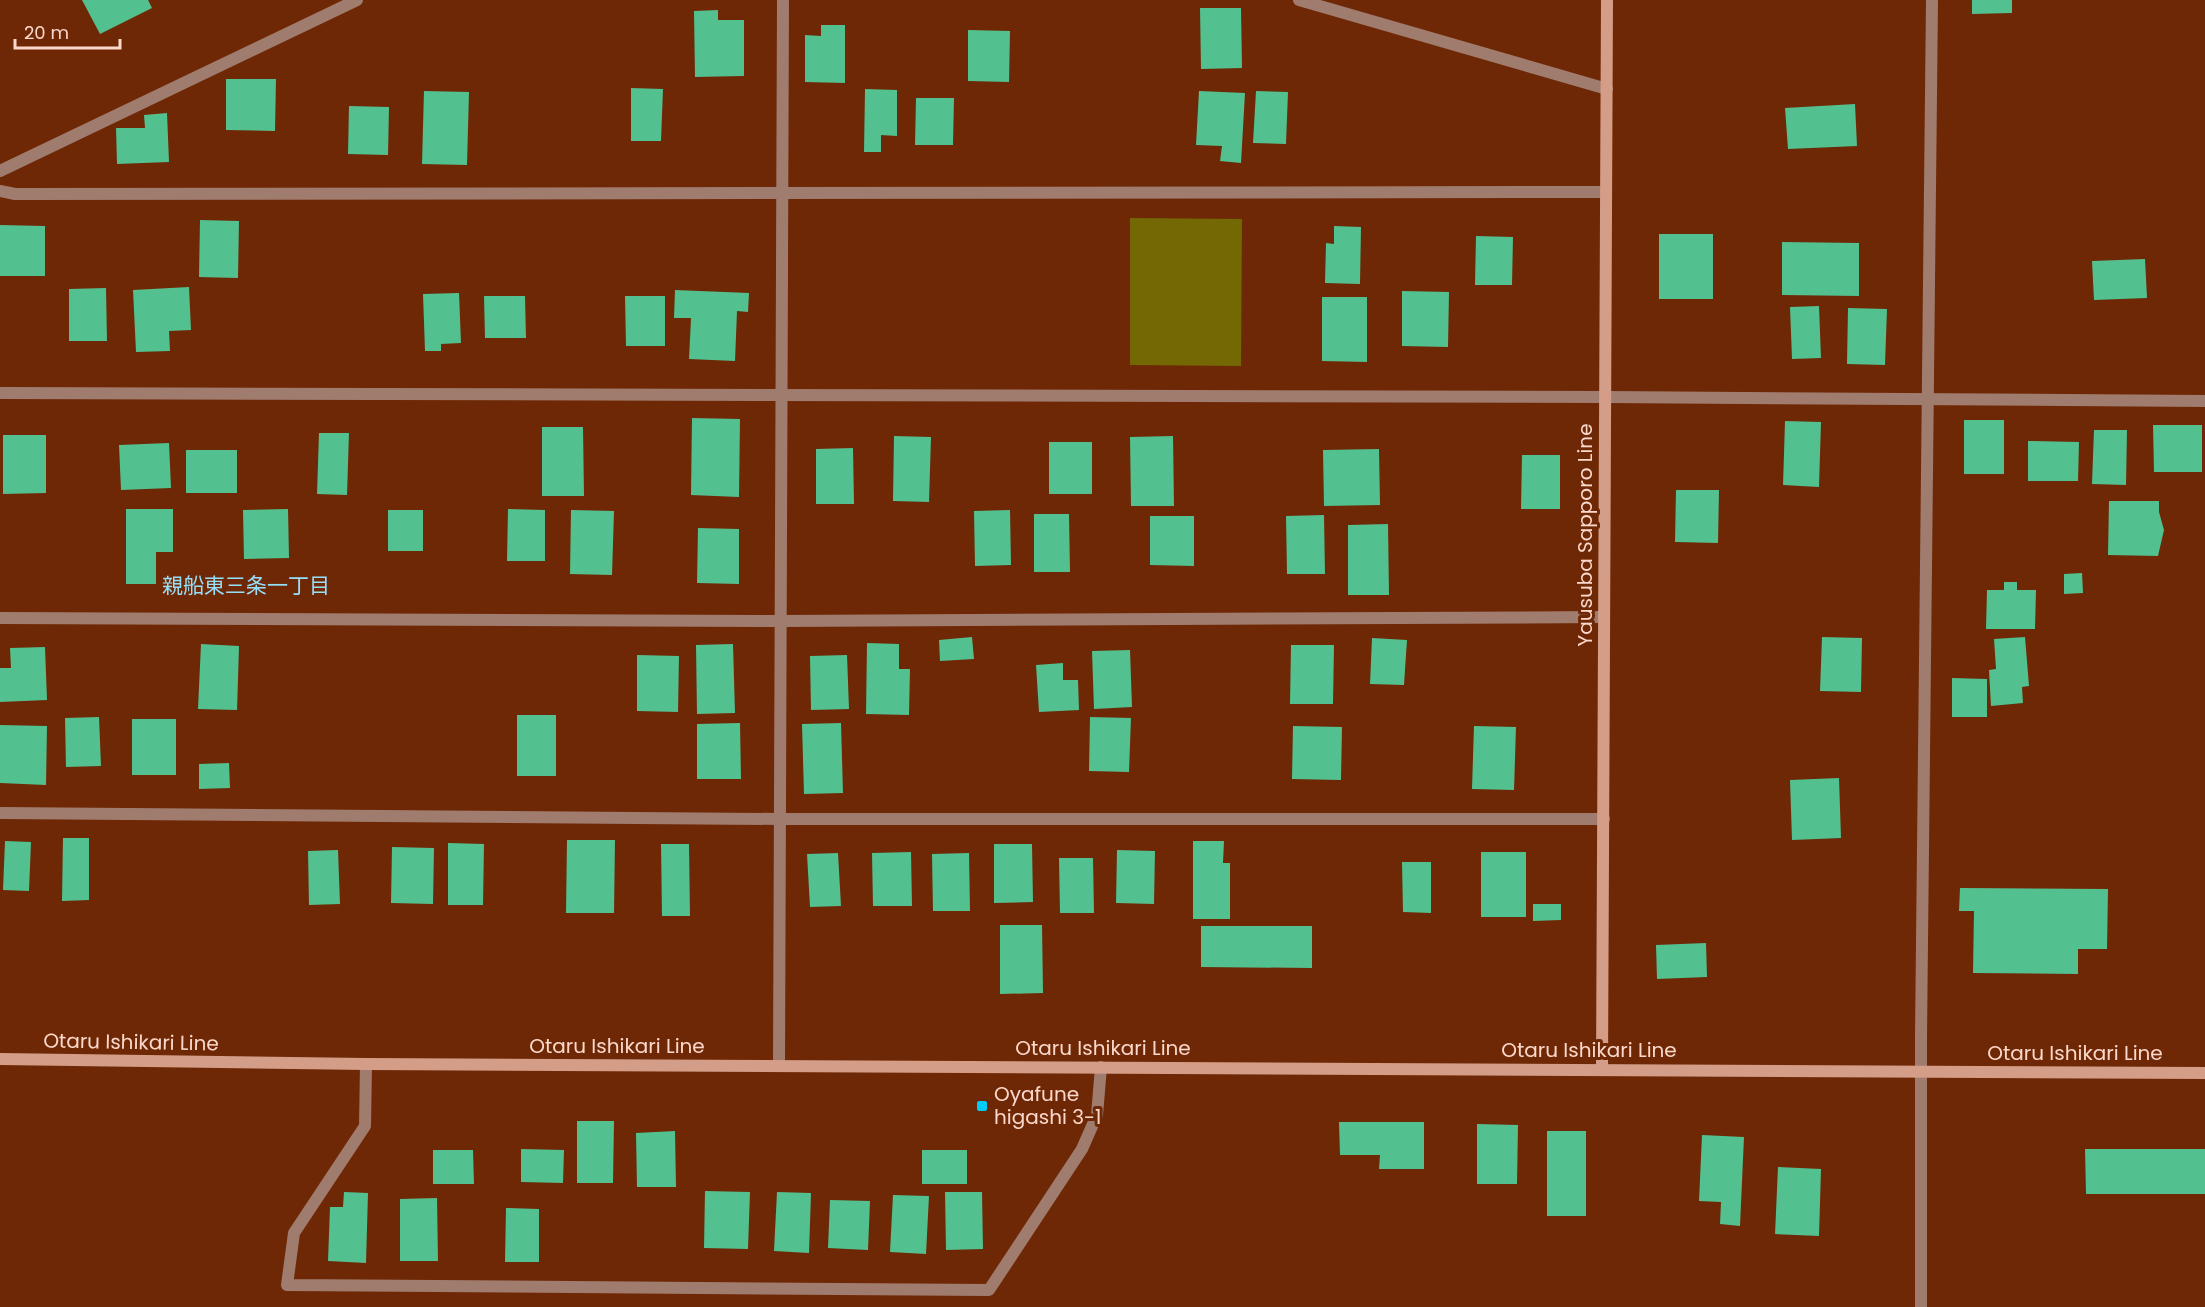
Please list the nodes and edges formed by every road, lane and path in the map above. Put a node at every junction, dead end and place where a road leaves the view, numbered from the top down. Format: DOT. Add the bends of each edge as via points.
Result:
graph roads {
  1 [pos="357,0"];
  2 [pos="783,0"];
  3 [pos="1299,0"];
  4 [pos="1607,0"];
  5 [pos="1932,0"];
  6 [pos="1607,90"];
  7 [pos="0,171"];
  8 [pos="0,191"];
  9 [pos="1606,192"];
  10 [pos="782,194"];
  11 [pos="0,393"];
  12 [pos="782,394"];
  13 [pos="1605,397"];
  14 [pos="1928,399"];
  15 [pos="2205,401"];
  16 [pos="1604,617"];
  17 [pos="0,618"];
  18 [pos="781,621"];
  19 [pos="0,813"];
  20 [pos="780,819"];
  21 [pos="1604,819"];
  22 [pos="0,1059"];
  23 [pos="366,1064"];
  24 [pos="779,1066"];
  25 [pos="1101,1067"];
  26 [pos="1602,1070"];
  27 [pos="1921,1071"];
  28 [pos="2205,1073"];
  29 [pos="1921,1307"];
  1 -- 7 [label="street"];
  2 -- 10 [label="street"];
  3 -- 6 [label="street"];
  4 -- 6 [label="main road, Yausuba Sapporo Line"];
  5 -- 14 [label="street"];
  6 -- 9 [label="main road, Yausuba Sapporo Line"];
  8 -- 10 [label="street"];
  9 -- 10 [label="street"];
  9 -- 13 [label="main road, Yausuba Sapporo Line"];
  10 -- 12 [label="street"];
  11 -- 12 [label="street"];
  12 -- 13 [label="street"];
  12 -- 18 [label="street"];
  13 -- 14 [label="street"];
  13 -- 16 [label="main road, Yausuba Sapporo Line"];
  14 -- 15 [label="street"];
  14 -- 27 [label="street"];
  16 -- 18 [label="street"];
  16 -- 21 [label="main road, Yausuba Sapporo Line"];
  17 -- 18 [label="street"];
  18 -- 20 [label="street"];
  19 -- 20 [label="street"];
  20 -- 21 [label="street"];
  20 -- 24 [label="street"];
  21 -- 26 [label="main road, Yausuba Sapporo Line"];
  22 -- 23 [label="main road, Otaru Ishikari Line"];
  23 -- 24 [label="main road, Otaru Ishikari Line"];
  23 -- 25 [label="street" via="365,1126 294,1233 287,1284 989,1290 1082,1149 1097,1115"];
  24 -- 25 [label="main road, Otaru Ishikari Line"];
  25 -- 26 [label="main road, Otaru Ishikari Line"];
  26 -- 27 [label="main road, Otaru Ishikari Line"];
  27 -- 28 [label="main road, Otaru Ishikari Line"];
  27 -- 29 [label="street"];
}
